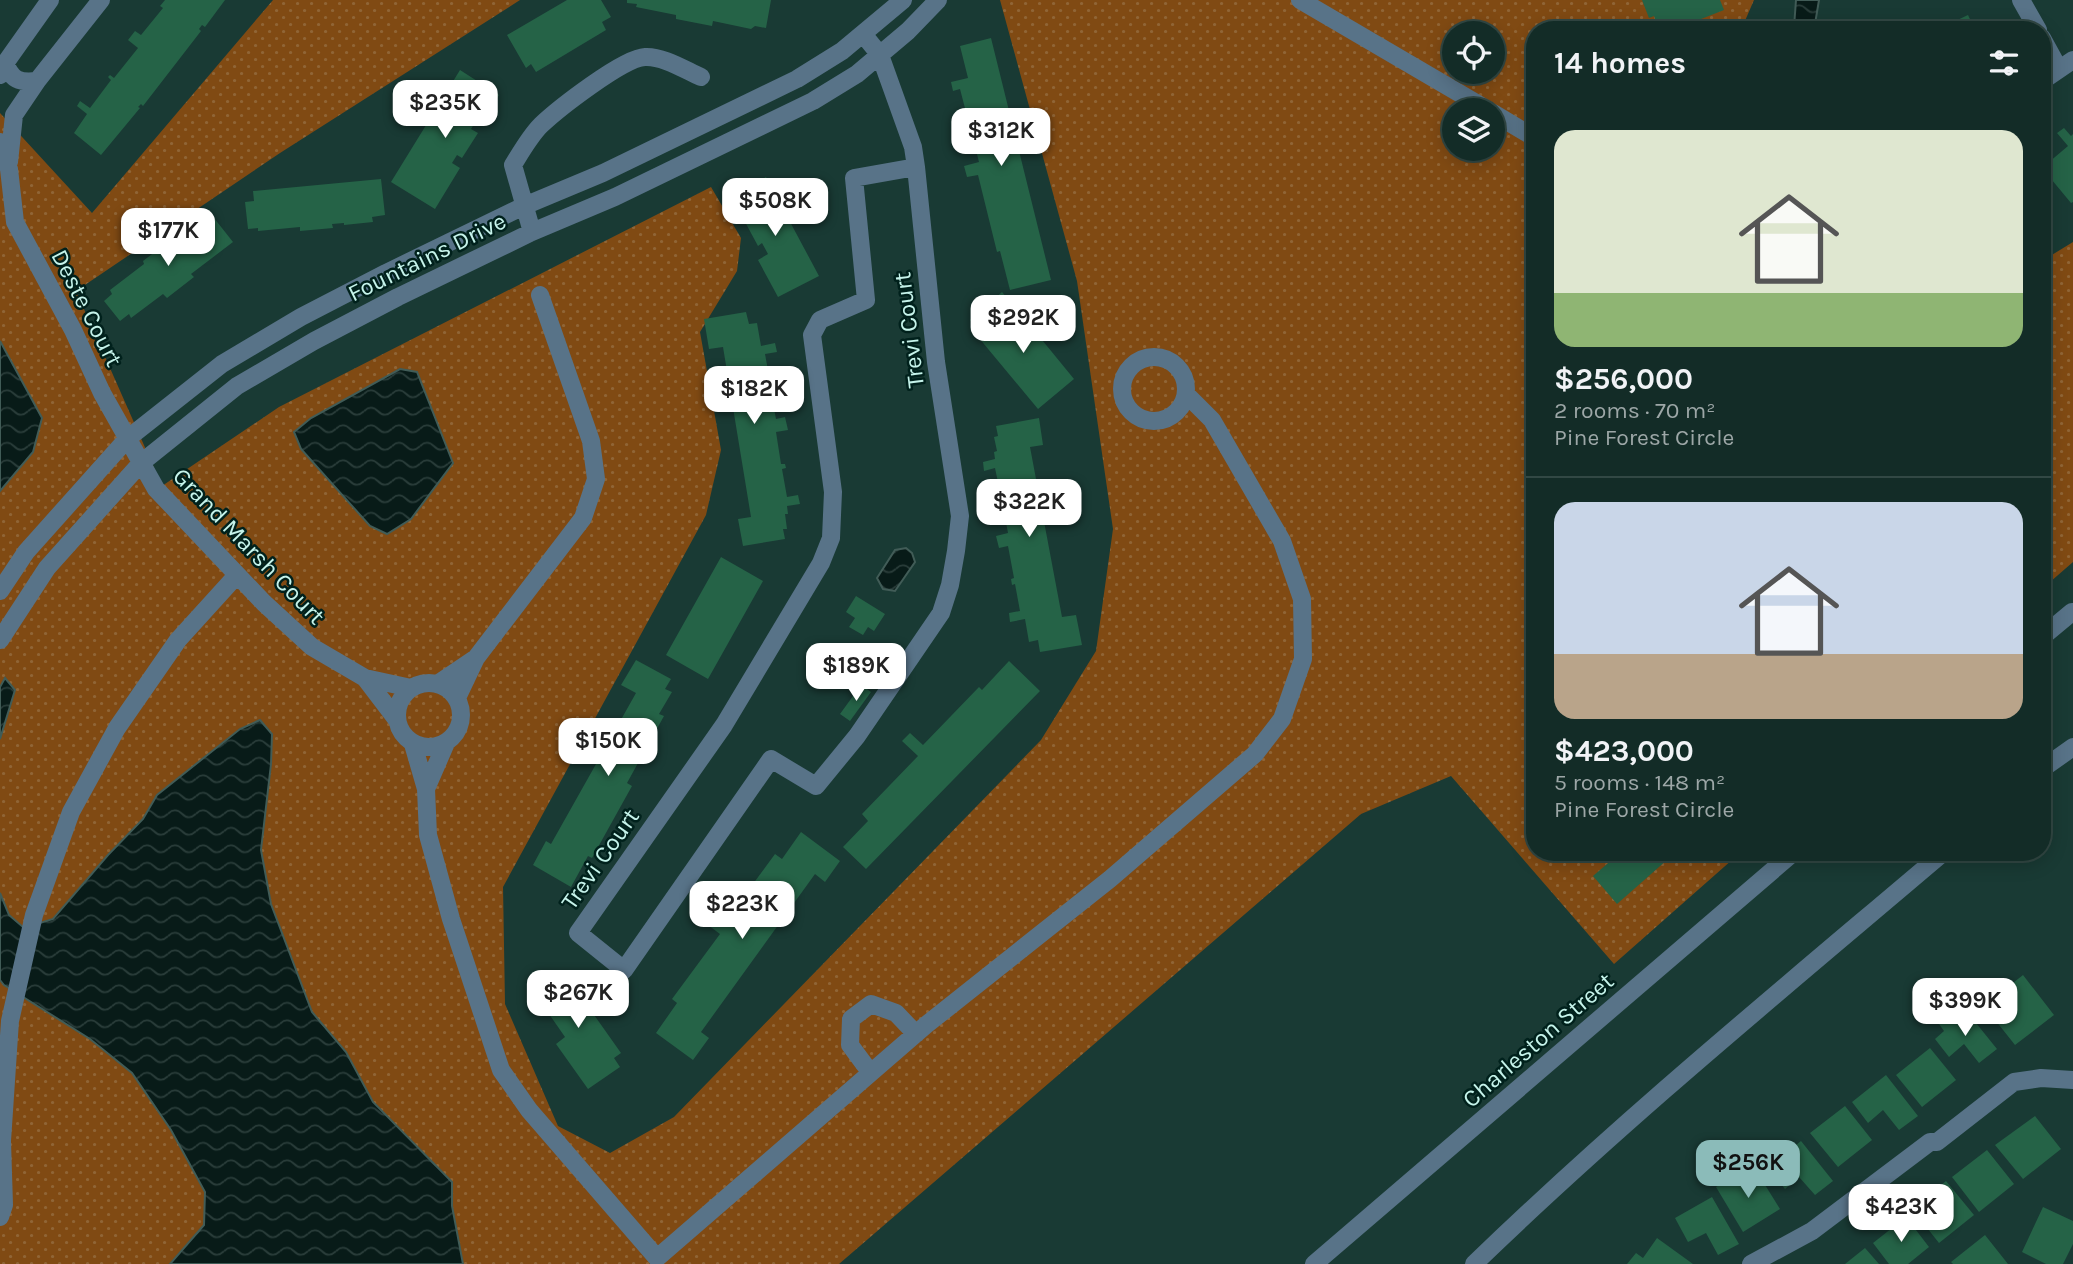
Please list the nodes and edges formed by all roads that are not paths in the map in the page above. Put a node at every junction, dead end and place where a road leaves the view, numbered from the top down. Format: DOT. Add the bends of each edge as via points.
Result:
graph roads {
  1 [pos="50,0"];
  2 [pos="101,0"];
  3 [pos="903,0"];
  4 [pos="938,0"];
  5 [pos="1300,0"];
  6 [pos="2021,0"];
  7 [pos="2033,21"];
  8 [pos="863,34"];
  9 [pos="2051,48"];
  10 [pos="880,55"];
  11 [pos="2066,65"];
  12 [pos="3,69"];
  13 [pos="2051,75"];
  14 [pos="701,77"];
  15 [pos="37,81"];
  16 [pos="1467,98"];
  17 [pos="1505,120"];
  18 [pos="1526,133"];
  19 [pos="0,142"];
  20 [pos="916,167"];
  21 [pos="9,169"];
  22 [pos="524,206"];
  23 [pos="531,232"];
  24 [pos="540,295"];
  25 [pos="1185,394"];
  26 [pos="127,439"];
  27 [pos="141,463"];
  28 [pos="237,575"];
  29 [pos="0,591"];
  30 [pos="2072,612"];
  31 [pos="2051,630"];
  32 [pos="0,640"];
  33 [pos="476,658"];
  34 [pos="365,678"];
  35 [pos="439,684"];
  36 [pos="411,688"];
  37 [pos="457,698"];
  38 [pos="397,720"];
  39 [pos="446,743"];
  40 [pos="413,744"];
  41 [pos="2073,747"];
  42 [pos="2051,763"];
  43 [pos="426,789"];
  44 [pos="1784,861"];
  45 [pos="1933,861"];
  46 [pos="916,1034"];
  47 [pos="870,1072"];
  48 [pos="2073,1080"];
  49 [pos="0,1217"];
  50 [pos="654,1261"];
  51 [pos="1314,1264"];
  52 [pos="1474,1264"];
  53 [pos="1751,1264"];
  1 -- 12 [label="street"];
  2 -- 15 [label="street, Deste Court"];
  3 -- 8 [label="street, Fountains Drive"];
  4 -- 10 [label="street, Fountains Drive"];
  5 -- 16 [label="street"];
  6 -- 7 [label="street"];
  8 -- 10 [label="street, Trevi Court"];
  8 -- 22 [label="street, Fountains Drive" via="797,79"];
  9 -- 11 [label="street"];
  10 -- 20 [label="street, Trevi Court"];
  10 -- 23 [label="street, Fountains Drive" via="813,101 615,197"];
  11 -- 13 [label="street"];
  12 -- 15 [label="street" via="24,82"];
  14 -- 22 [label="street" via="645,57 632,60 569,103 540,127 513,165"];
  15 -- 21 [label="street, Deste Court" via="14,115"];
  17 -- 18 [label="street"];
  19 -- 21 [label="street, Deste Court"];
  20 -- 20 [label="street, Trevi Court" via="854,178 866,300 820,320 812,335 833,492 831,538 821,563 724,725 578,933 624,970 771,759 816,786 857,736 941,613 960,516 936,362"];
  21 -- 26 [label="street, Deste Court" via="15,222"];
  22 -- 23 [label="street"];
  22 -- 26 [label="street, Fountains Drive" via="301,317 222,364"];
  23 -- 27 [label="street, Fountains Drive" via="398,297 237,386"];
  24 -- 33 [label="street" via="591,442 596,479 583,518"];
  25 -- 46 [label="street" via="1212,420 1282,541 1302,599 1303,659 1282,719 1255,754 1110,879"];
  26 -- 27 [label="street, Deste Court"];
  26 -- 29 [label="street, Fountains Drive" via="26,552"];
  27 -- 28 [label="street, Grand Marsh Court" via="156,489"];
  27 -- 32 [label="street, Fountains Drive" via="47,568"];
  28 -- 34 [label="street, Grand Marsh Court" via="312,647"];
  28 -- 49 [label="street" via="178,640 117,728 71,812 34,915 9,1021"];
  30 -- 31 [label="street"];
  33 -- 35 [label="street"];
  33 -- 37 [label="street"];
  34 -- 36 [label="street, Grand Marsh Court"];
  34 -- 38 [label="street, Grand Marsh Court"];
  35 -- 36 [label="street"];
  35 -- 37 [label="street"];
  36 -- 38 [label="street" via="398,705"];
  37 -- 39 [label="street" via="462,718 454,737"];
  38 -- 40 [label="street" via="404,737"];
  39 -- 40 [label="street" via="435,747"];
  39 -- 43 [label="street"];
  40 -- 43 [label="street"];
  41 -- 42 [label="street"];
  43 -- 50 [label="street" via="428,835 501,1070"];
  44 -- 51 [label="street, Charleston Street"];
  45 -- 52 [label="street" via="1542,1198"];
  46 -- 47 [label="street"];
  46 -- 47 [label="street" via="896,1013 871,1004 851,1019 850,1045"];
  47 -- 50 [label="street"];
  48 -- 53 [label="street" via="2014,1082 1812,1231"];
}
